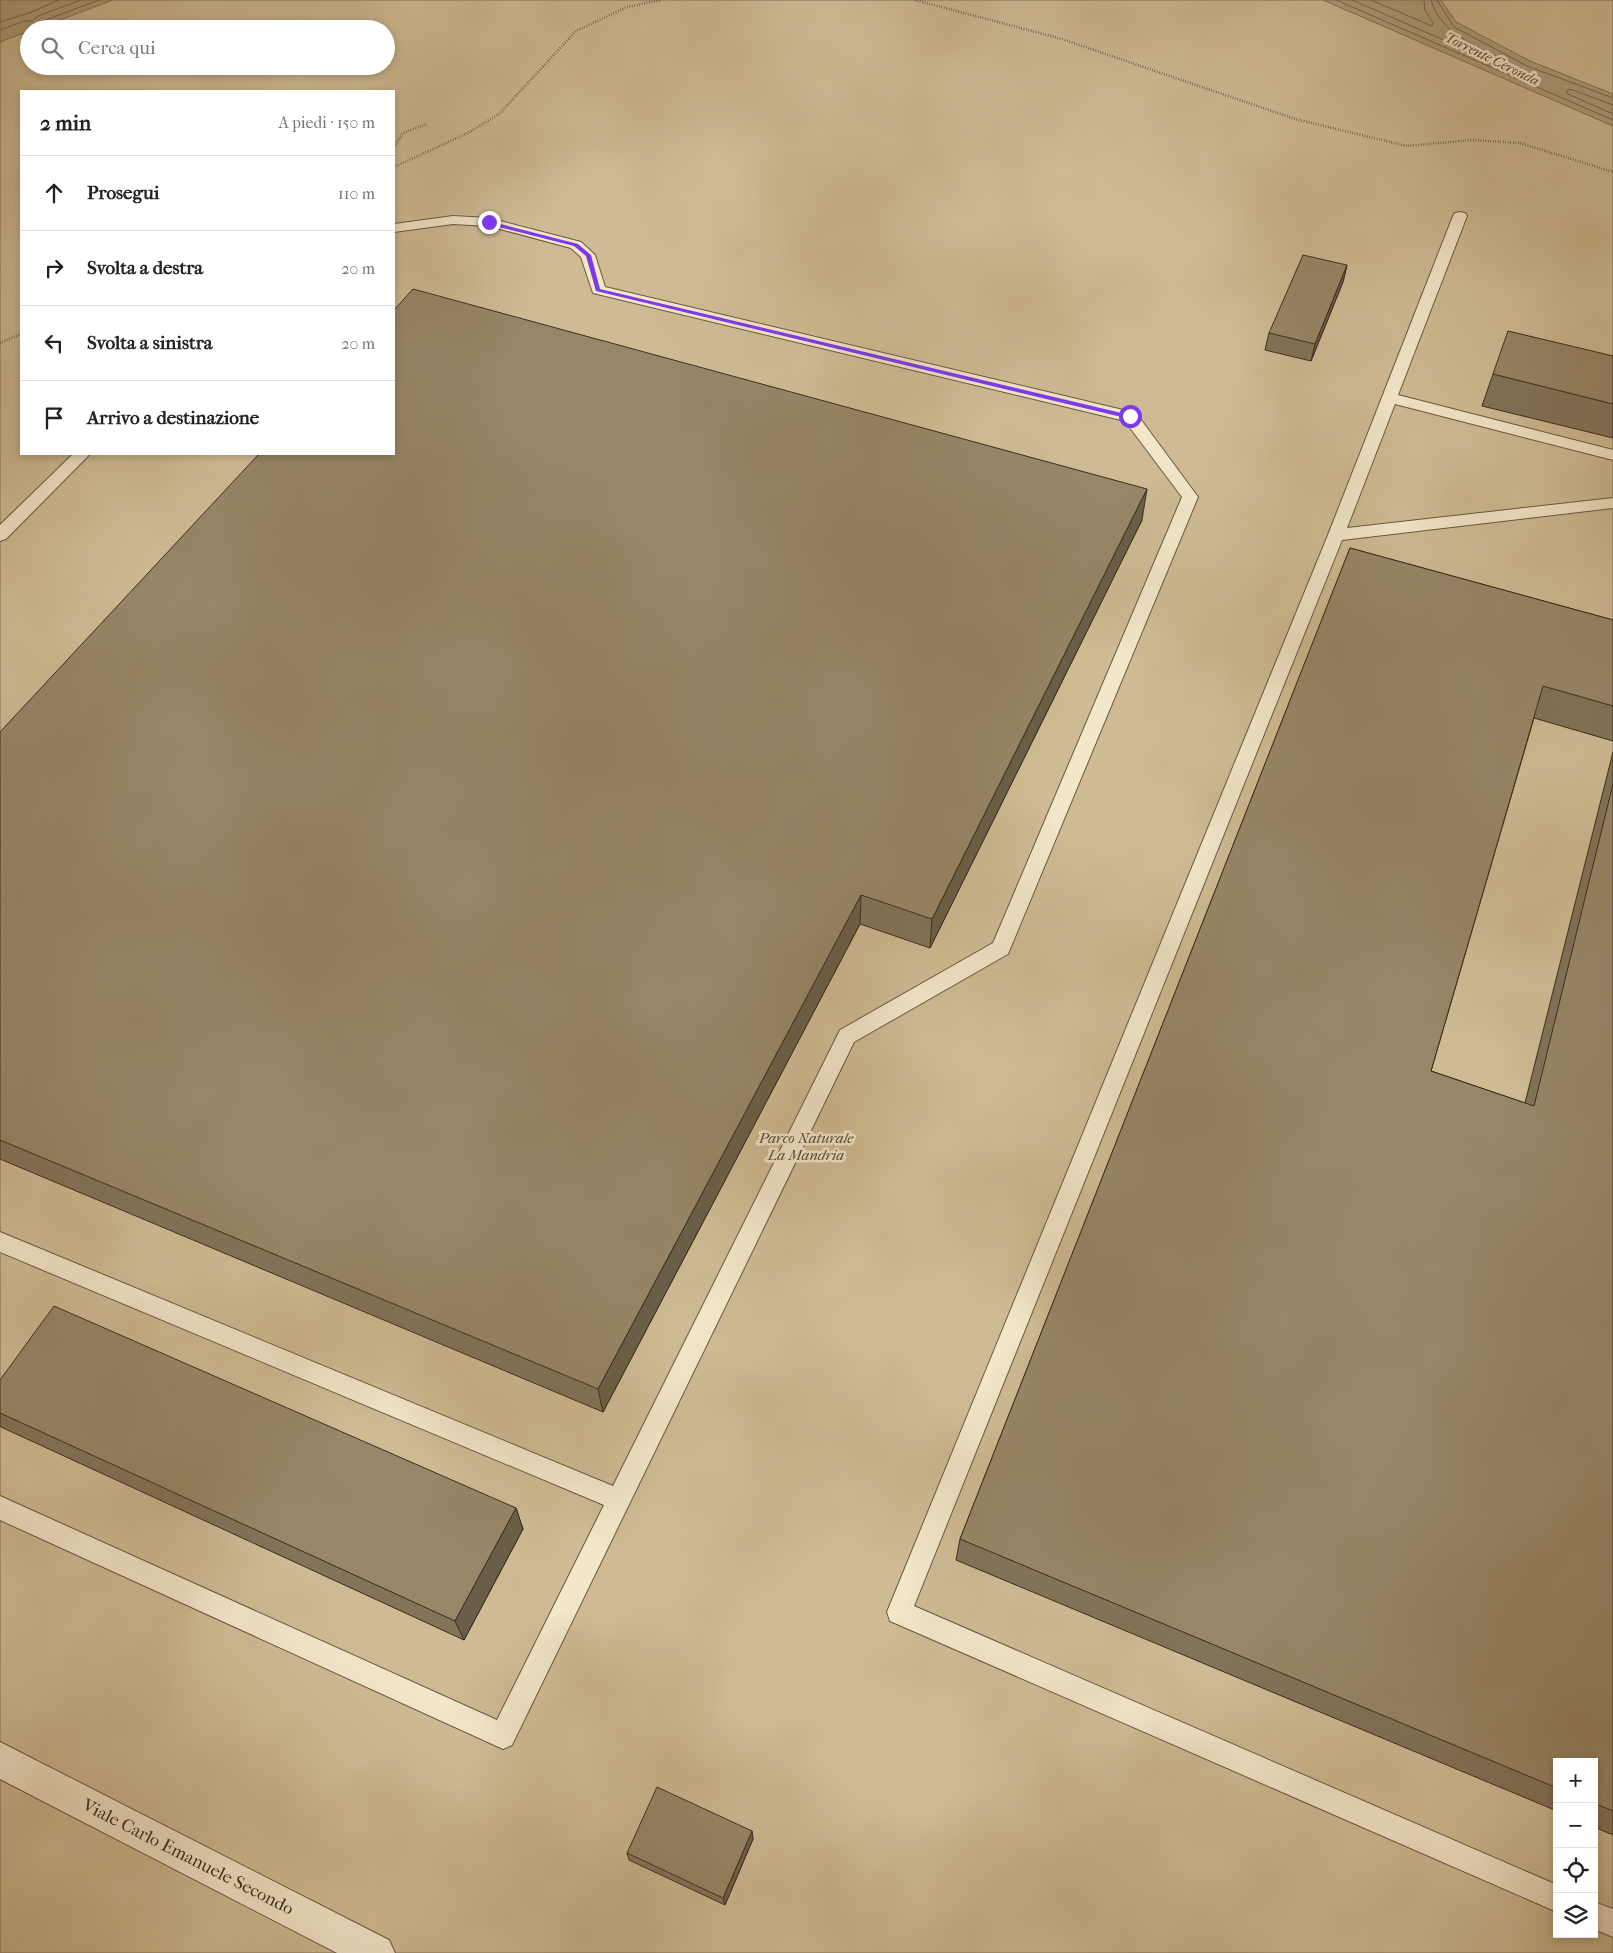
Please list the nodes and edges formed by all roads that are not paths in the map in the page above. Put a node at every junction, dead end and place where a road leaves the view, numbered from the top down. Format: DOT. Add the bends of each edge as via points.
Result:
graph roads {
  1 [pos="1460,216"];
  2 [pos="395,228"];
  3 [pos="1390,398"];
  4 [pos="81,455"];
  5 [pos="1613,455"];
  6 [pos="1613,503"];
  7 [pos="0,535"];
  8 [pos="1336,535"];
  9 [pos="0,1242"];
  10 [pos="619,1500"];
  11 [pos="0,1508"];
  12 [pos="0,1760"];
  13 [pos="1553,1897"];
  14 [pos="1598,1917"];
  15 [pos="1613,1923"];
  16 [pos="376,1953"];
  1 -- 3 [label="lane"];
  2 -- 10 [label="lane" via="453,220 489,222 576,245 588,255 598,290 1130,416 1190,497 1001,948 847,1036"];
  3 -- 5 [label="lane"];
  3 -- 8 [label="lane"];
  4 -- 7 [label="lane"];
  6 -- 8 [label="lane"];
  8 -- 13 [label="lane" via="899,1612"];
  9 -- 10 [label="lane"];
  10 -- 11 [label="lane" via="503,1736"];
  12 -- 16 [label="street, Viale Carlo Emanuele Secondo"];
  14 -- 15 [label="lane"];
}
